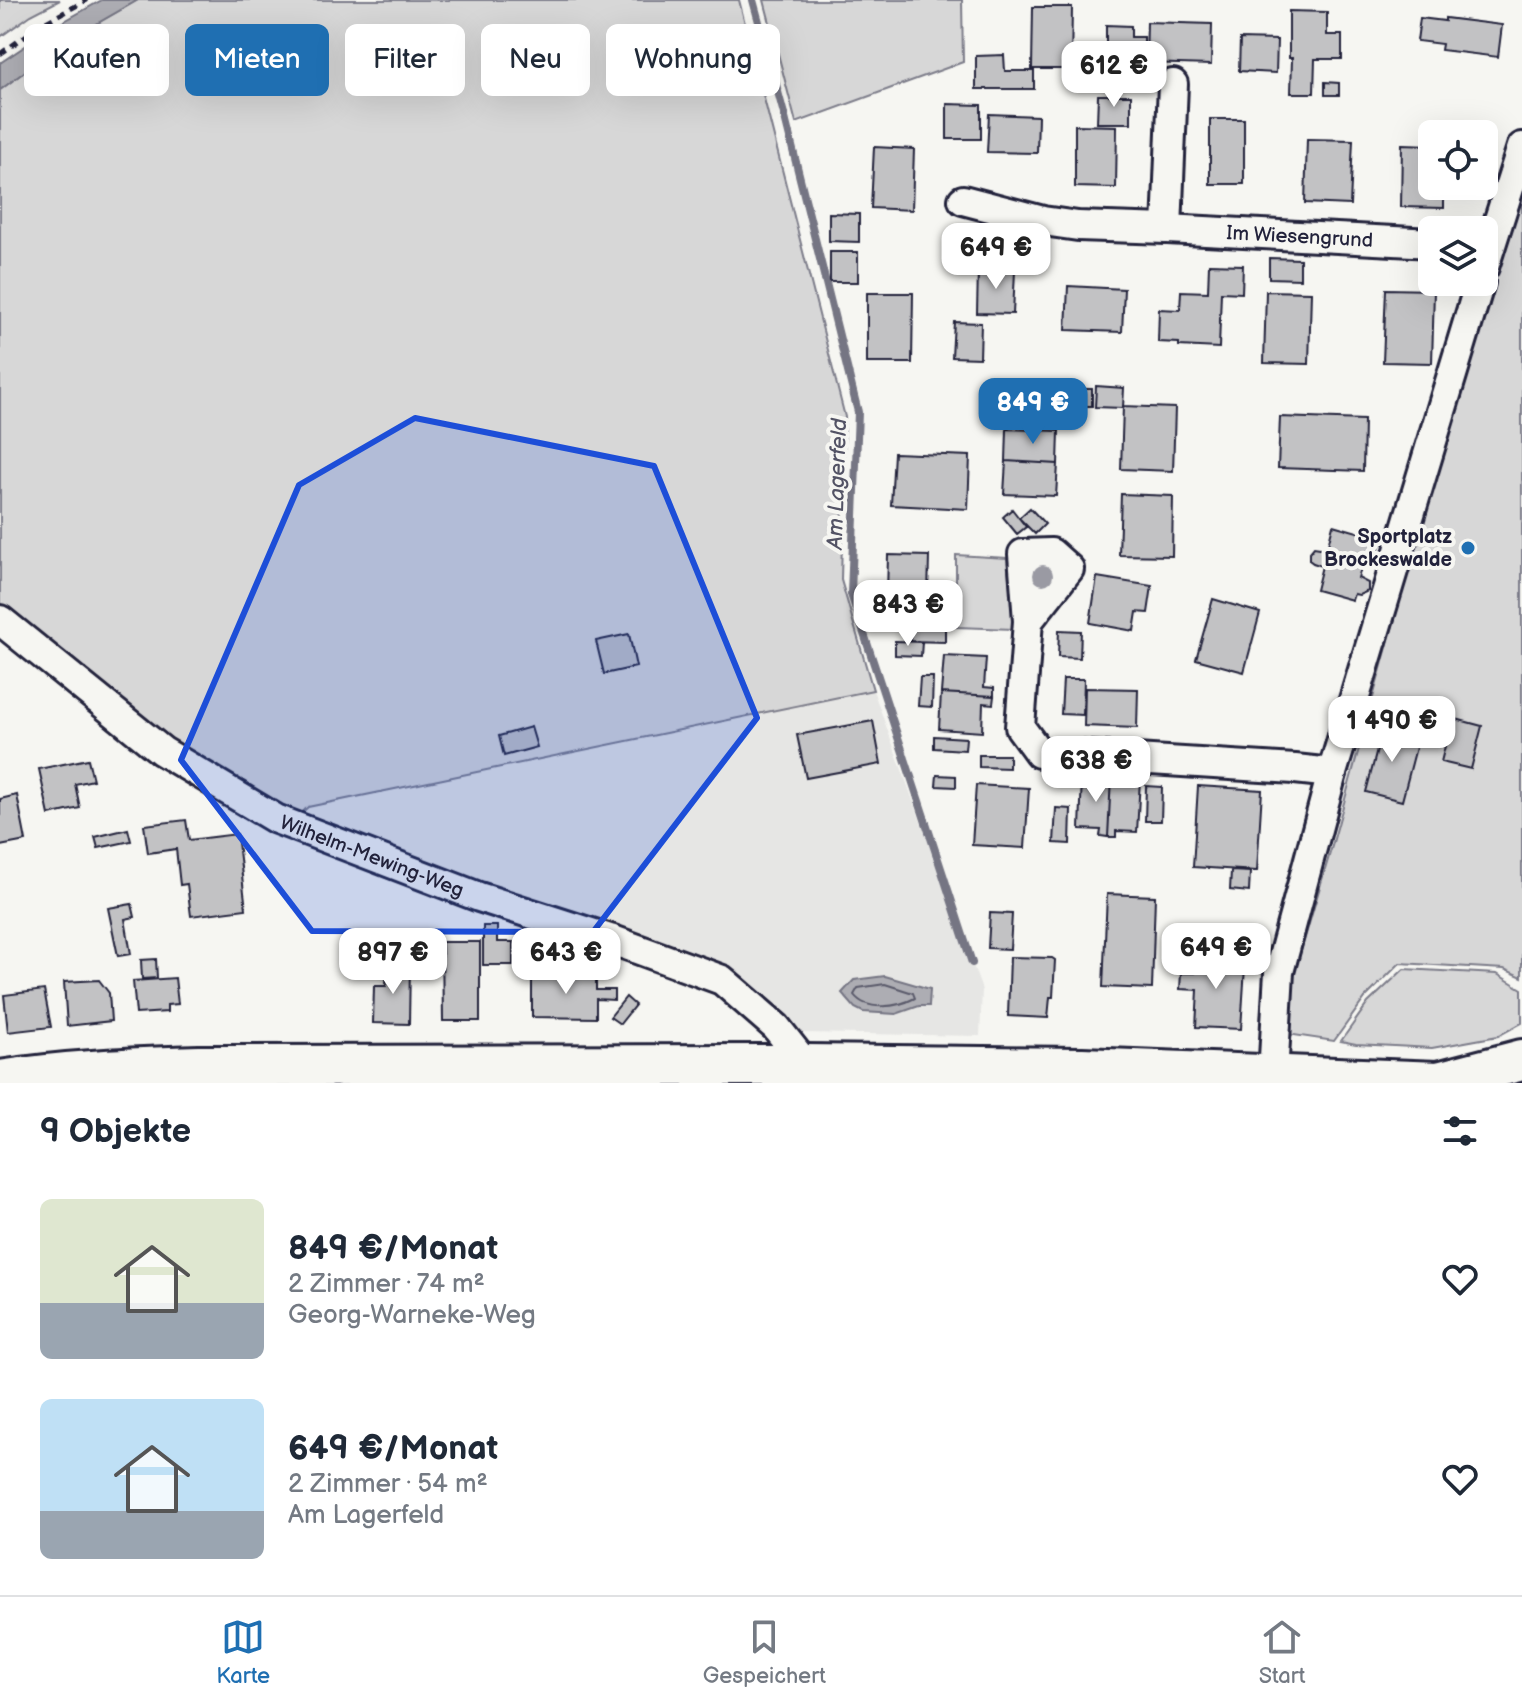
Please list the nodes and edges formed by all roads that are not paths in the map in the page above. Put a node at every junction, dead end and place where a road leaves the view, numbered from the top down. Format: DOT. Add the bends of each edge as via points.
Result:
graph roads {
  1 [pos="1173,84"];
  2 [pos="1522,147"];
  3 [pos="963,200"];
  4 [pos="1498,218"];
  5 [pos="1167,229"];
  6 [pos="1418,242"];
  7 [pos="1476,296"];
  8 [pos="0,620"];
  9 [pos="1028,621"];
  10 [pos="1332,773"];
  11 [pos="1522,1060"];
  12 [pos="806,1065"];
  13 [pos="1273,1075"];
  14 [pos="0,1081"];
  15 [pos="1438,1082"];
  1 -- 5 [label="street"];
  2 -- 4 [label="street"];
  3 -- 5 [label="street, Im Wiesengrund" via="1078,226"];
  5 -- 6 [label="street, Im Wiesengrund"];
  7 -- 10 [label="street"];
  8 -- 12 [label="street, Wilhelm-Mewing-Weg" via="162,751 276,819 479,897 722,980 776,1027"];
  9 -- 10 [label="street" via="1020,727 1039,753"];
  10 -- 13 [label="street" via="1279,972"];
  11 -- 15 [label="street"];
  12 -- 13 [label="street"];
  12 -- 14 [label="street" via="199,1066"];
  13 -- 15 [label="street"];
}
